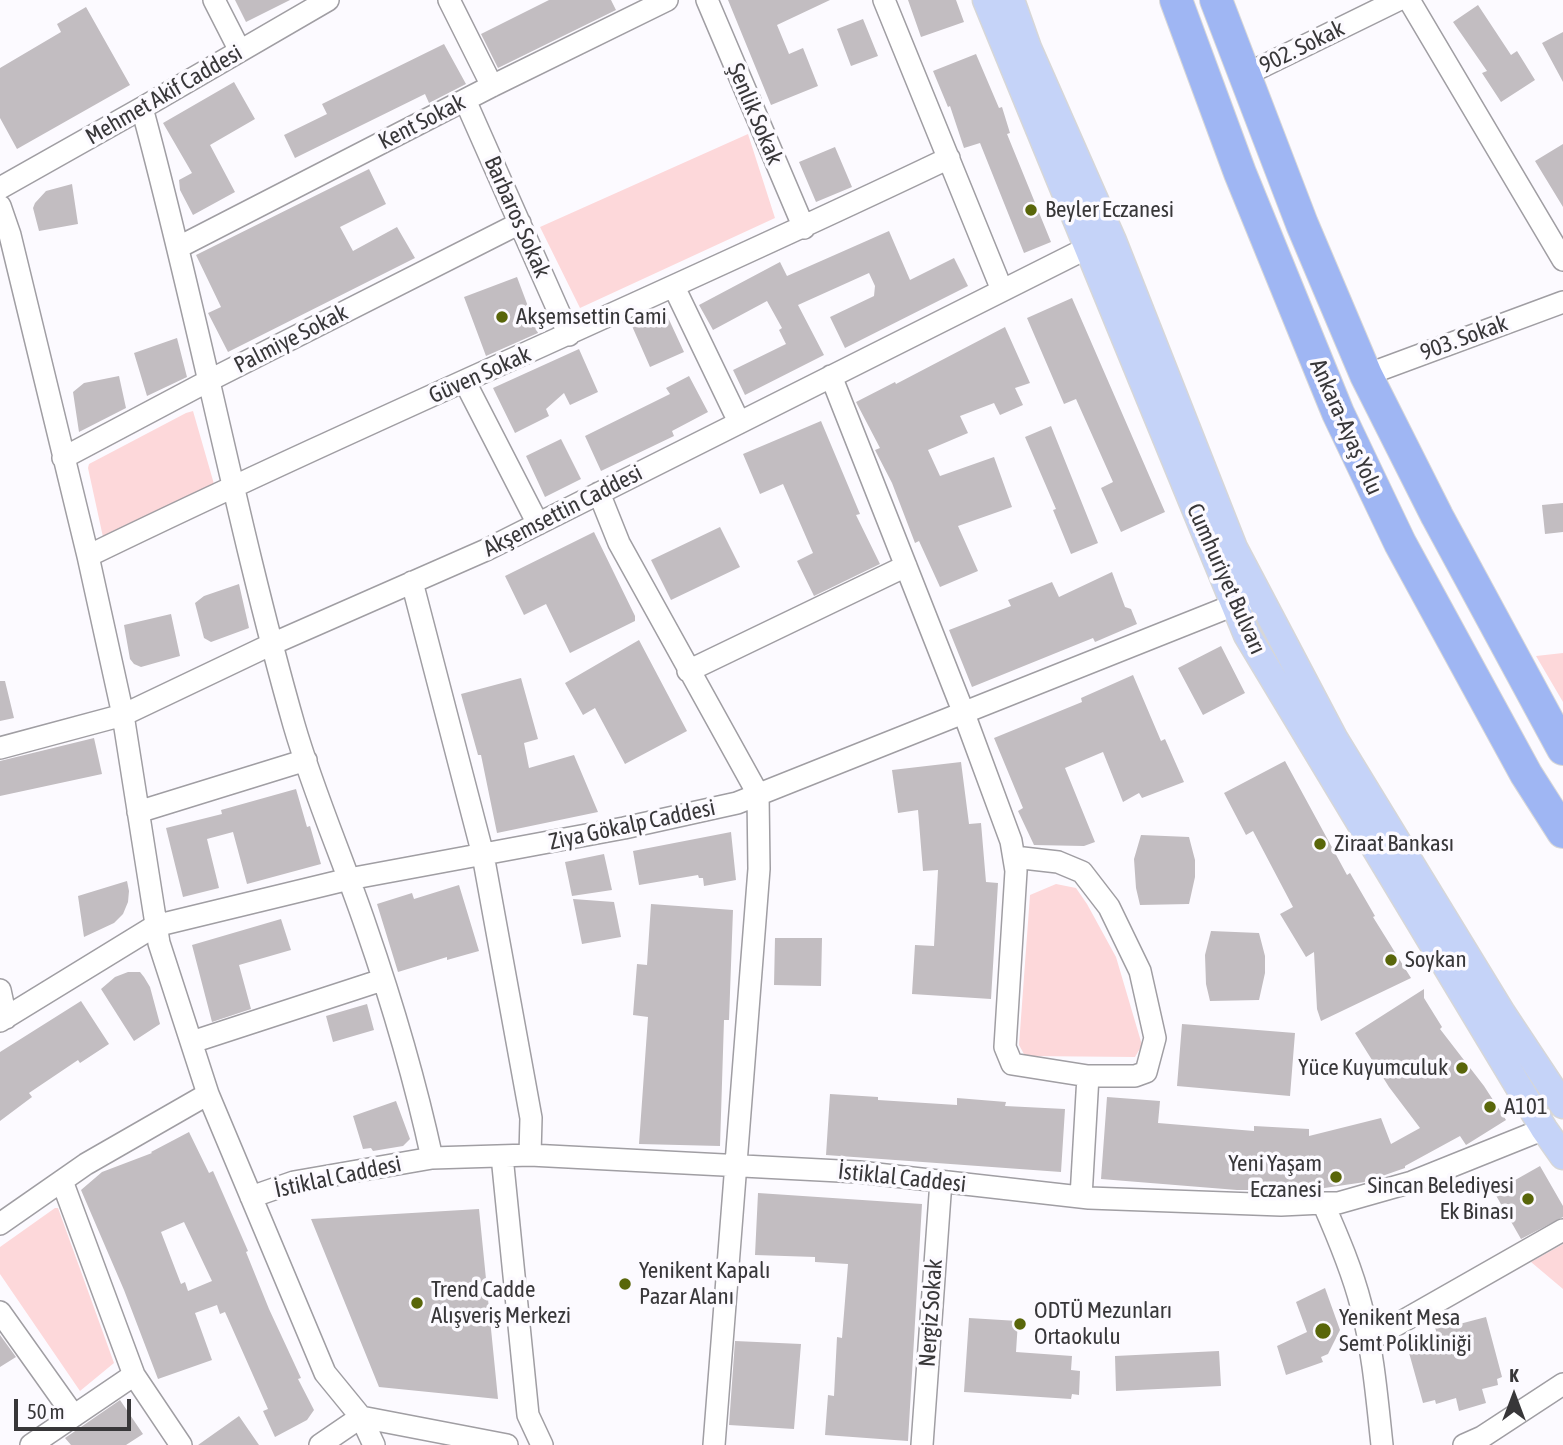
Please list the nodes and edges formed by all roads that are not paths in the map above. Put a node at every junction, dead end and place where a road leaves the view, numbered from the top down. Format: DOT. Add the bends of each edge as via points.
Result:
graph roads {
  1 [pos="214,0"];
  2 [pos="328,0"];
  3 [pos="449,0"];
  4 [pos="667,0"];
  5 [pos="707,0"];
  6 [pos="884,0"];
  7 [pos="986,0"];
  8 [pos="1012,0"];
  9 [pos="1176,0"];
  10 [pos="1216,0"];
  11 [pos="1398,0"];
  12 [pos="1409,0"];
  13 [pos="240,51"];
  14 [pos="1245,75"];
  15 [pos="492,86"];
  16 [pos="466,100"];
  17 [pos="142,108"];
  18 [pos="948,159"];
  19 [pos="0,188"];
  20 [pos="0,206"];
  21 [pos="520,223"];
  22 [pos="804,228"];
  23 [pos="1113,241"];
  24 [pos="179,247"];
  25 [pos="1087,248"];
  26 [pos="1563,260"];
  27 [pos="674,287"];
  28 [pos="1002,290"];
  29 [pos="1563,302"];
  30 [pos="569,335"];
  31 [pos="1366,375"];
  32 [pos="831,376"];
  33 [pos="210,380"];
  34 [pos="465,382"];
  35 [pos="738,422"];
  36 [pos="63,458"];
  37 [pos="234,486"];
  38 [pos="599,493"];
  39 [pos="538,524"];
  40 [pos="88,556"];
  41 [pos="906,566"];
  42 [pos="412,582"];
  43 [pos="1246,600"];
  44 [pos="272,644"];
  45 [pos="688,671"];
  46 [pos="963,711"];
  47 [pos="123,715"];
  48 [pos="0,748"];
  49 [pos="1563,749"];
  50 [pos="306,760"];
  51 [pos="758,794"];
  52 [pos="138,812"];
  53 [pos="1563,831"];
  54 [pos="483,855"];
  55 [pos="1014,857"];
  56 [pos="349,879"];
  57 [pos="155,926"];
  58 [pos="382,980"];
  59 [pos="0,990"];
  60 [pos="3,1019"];
  61 [pos="192,1042"];
  62 [pos="1088,1076"];
  63 [pos="208,1094"];
  64 [pos="1563,1105"];
  65 [pos="1544,1129"];
  66 [pos="530,1155"];
  67 [pos="502,1156"];
  68 [pos="1563,1156"];
  69 [pos="432,1158"];
  70 [pos="735,1167"];
  71 [pos="62,1181"];
  72 [pos="941,1181"];
  73 [pos="251,1197"];
  74 [pos="1081,1197"];
  75 [pos="1323,1203"];
  76 [pos="0,1224"];
  77 [pos="1563,1230"];
  78 [pos="0,1312"];
  79 [pos="1368,1341"];
  80 [pos="134,1375"];
  81 [pos="1562,1384"];
  82 [pos="74,1416"];
  83 [pos="361,1417"];
  84 [pos="1477,1442"];
  85 [pos="31,1445"];
  86 [pos="181,1445"];
  87 [pos="320,1445"];
  88 [pos="374,1445"];
  89 [pos="507,1445"];
  90 [pos="542,1445"];
  91 [pos="713,1445"];
  92 [pos="922,1445"];
  93 [pos="1382,1445"];
  1 -- 13 [label="street"];
  2 -- 13 [label="street, Mehmet Akif Caddesi"];
  3 -- 15 [label="street"];
  4 -- 15 [label="street, Kent Sokak"];
  5 -- 22 [label="street, Şenlik Sokak"];
  6 -- 18 [label="street"];
  7 -- 25 [label="main road, Cumhuriyet Bulvarı"];
  8 -- 23 [label="main road, Cumhuriyet Bulvarı" via="1028,48"];
  9 -- 53 [label="highway, Ankara-Ayaş Yolu" via="1240,173 1338,412 1400,544 1526,774"];
  10 -- 14 [label="highway, Ankara-Ayaş Yolu"];
  11 -- 14 [label="street, 902. Sokak"];
  12 -- 26 [label="street"];
  13 -- 17 [label="street, Mehmet Akif Caddesi"];
  14 -- 31 [label="highway, Ankara-Ayaş Yolu"];
  15 -- 16 [label="street, Kent Sokak"];
  16 -- 21 [label="street, Barbaros Sokak"];
  16 -- 24 [label="street, Kent Sokak"];
  17 -- 19 [label="street, Mehmet Akif Caddesi"];
  17 -- 24 [label="street"];
  18 -- 22 [label="street, Güven Sokak"];
  18 -- 28 [label="street"];
  20 -- 36 [label="street"];
  21 -- 30 [label="street, Barbaros Sokak"];
  21 -- 33 [label="street, Palmiye Sokak"];
  22 -- 27 [label="street, Güven Sokak"];
  23 -- 25 [label="street, Akşemsettin Caddesi"];
  23 -- 43 [label="main road, Cumhuriyet Bulvarı" via="1234,548"];
  24 -- 33 [label="street"];
  25 -- 28 [label="street, Akşemsettin Caddesi"];
  25 -- 43 [label="main road, Cumhuriyet Bulvarı"];
  27 -- 30 [label="street, Güven Sokak"];
  27 -- 35 [label="street"];
  28 -- 32 [label="street, Akşemsettin Caddesi"];
  29 -- 31 [label="street, 903. Sokak"];
  30 -- 34 [label="street, Güven Sokak"];
  31 -- 49 [label="highway, Ankara-Ayaş Yolu" via="1468,577"];
  32 -- 35 [label="street, Akşemsettin Caddesi"];
  32 -- 41 [label="street"];
  33 -- 36 [label="street, Palmiye Sokak"];
  33 -- 37 [label="street"];
  34 -- 37 [label="street, Güven Sokak"];
  34 -- 39 [label="street"];
  35 -- 38 [label="street, Akşemsettin Caddesi"];
  36 -- 40 [label="street"];
  37 -- 40 [label="street, Güven Sokak"];
  37 -- 44 [label="street"];
  38 -- 39 [label="street, Akşemsettin Caddesi"];
  38 -- 45 [label="street" via="619,543"];
  39 -- 42 [label="street, Akşemsettin Caddesi"];
  40 -- 47 [label="street"];
  41 -- 45 [label="street"];
  41 -- 46 [label="street"];
  42 -- 44 [label="street, Akşemsettin Caddesi"];
  42 -- 54 [label="street"];
  43 -- 46 [label="street, Ziya Gökalp Caddesi"];
  43 -- 64 [label="main road, Cumhuriyet Bulvarı"];
  43 -- 65 [label="main road, Cumhuriyet Bulvarı" via="1247,635"];
  44 -- 47 [label="street, Akşemsettin Caddesi"];
  44 -- 50 [label="street"];
  45 -- 51 [label="street"];
  46 -- 51 [label="street, Ziya Gökalp Caddesi"];
  46 -- 55 [label="street"];
  47 -- 48 [label="street, Akşemsettin Caddesi"];
  47 -- 52 [label="street"];
  50 -- 52 [label="street"];
  50 -- 56 [label="street"];
  51 -- 54 [label="street, Ziya Gökalp Caddesi" via="737,803"];
  51 -- 70 [label="street" via="759,869"];
  52 -- 57 [label="street"];
  54 -- 56 [label="street, Ziya Gökalp Caddesi"];
  54 -- 66 [label="street" via="531,1118"];
  55 -- 62 [label="street" via="1005,1048 1012,1064"];
  55 -- 62 [label="street" via="1058,862 1082,872 1108,907 1140,971 1155,1038 1146,1072"];
  56 -- 57 [label="street, Ziya Gökalp Caddesi"];
  56 -- 58 [label="street"];
  57 -- 60 [label="street, Ziya Gökalp Caddesi"];
  57 -- 61 [label="street"];
  58 -- 61 [label="street"];
  58 -- 69 [label="street"];
  59 -- 60 [label="street"];
  61 -- 63 [label="street"];
  62 -- 74 [label="street"];
  63 -- 71 [label="street"];
  63 -- 73 [label="street"];
  65 -- 68 [label="main road, Cumhuriyet Bulvarı"];
  65 -- 75 [label="street, İstiklal Caddesi" via="1412,1182"];
  66 -- 67 [label="street, İstiklal Caddesi"];
  66 -- 70 [label="street, İstiklal Caddesi"];
  67 -- 69 [label="street, İstiklal Caddesi"];
  67 -- 90 [label="street" via="528,1415"];
  69 -- 73 [label="street, İstiklal Caddesi" via="294,1182"];
  70 -- 72 [label="street, İstiklal Caddesi"];
  70 -- 91 [label="street"];
  71 -- 76 [label="street"];
  71 -- 80 [label="street"];
  72 -- 74 [label="street, İstiklal Caddesi"];
  72 -- 92 [label="street, Nergiz Sokak"];
  73 -- 83 [label="street" via="325,1373"];
  74 -- 75 [label="street, İstiklal Caddesi"];
  75 -- 79 [label="street" via="1343,1247"];
  77 -- 79 [label="street"];
  78 -- 82 [label="street"];
  79 -- 93 [label="street"];
  80 -- 82 [label="street"];
  80 -- 86 [label="street"];
  81 -- 84 [label="street"];
  82 -- 85 [label="street"];
  83 -- 87 [label="street"];
  83 -- 88 [label="street"];
  83 -- 89 [label="street"];
}
